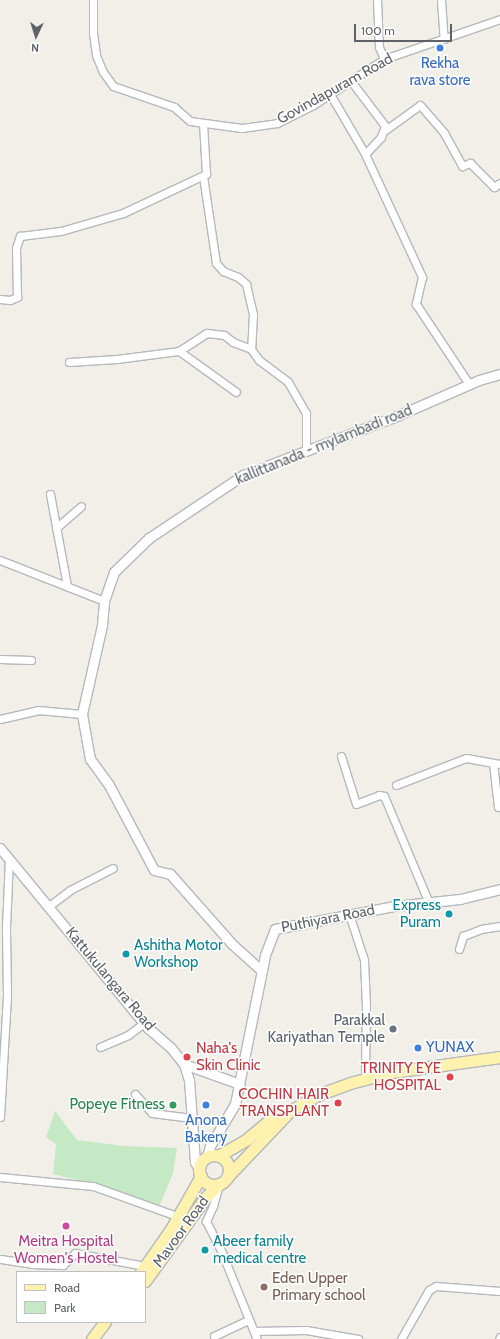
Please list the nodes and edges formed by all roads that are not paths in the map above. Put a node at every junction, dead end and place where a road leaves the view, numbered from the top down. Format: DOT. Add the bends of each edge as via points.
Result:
graph roads {
  1 [pos="93,0"];
  2 [pos="375,0"];
  3 [pos="441,0"];
  4 [pos="500,19"];
  5 [pos="444,39"];
  6 [pos="384,59"];
  7 [pos="351,81"];
  8 [pos="330,94"];
  9 [pos="203,123"];
  10 [pos="384,131"];
  11 [pos="365,154"];
  12 [pos="203,176"];
  13 [pos="500,183"];
  14 [pos="0,299"];
  15 [pos="252,349"];
  16 [pos="179,351"];
  17 [pos="69,362"];
  18 [pos="500,374"];
  19 [pos="469,384"];
  20 [pos="236,392"];
  21 [pos="306,451"];
  22 [pos="50,494"];
  23 [pos="81,506"];
  24 [pos="56,528"];
  25 [pos="0,560"];
  26 [pos="67,586"];
  27 [pos="104,602"];
  28 [pos="0,659"];
  29 [pos="31,660"];
  30 [pos="82,714"];
  31 [pos="0,719"];
  32 [pos="341,756"];
  33 [pos="496,764"];
  34 [pos="396,785"];
  35 [pos="499,806"];
  36 [pos="0,848"];
  37 [pos="9,859"];
  38 [pos="113,868"];
  39 [pos="500,889"];
  40 [pos="429,903"];
  41 [pos="49,906"];
  42 [pos="349,914"];
  43 [pos="500,926"];
  44 [pos="459,948"];
  45 [pos="8,955"];
  46 [pos="0,958"];
  47 [pos="262,971"];
  48 [pos="144,1022"];
  49 [pos="100,1047"];
  50 [pos="500,1050"];
  51 [pos="500,1057"];
  52 [pos="184,1064"];
  53 [pos="365,1071"];
  54 [pos="240,1084"];
  55 [pos="135,1094"];
  56 [pos="0,1117"];
  57 [pos="192,1118"];
  58 [pos="213,1157"];
  59 [pos="200,1172"];
  60 [pos="228,1176"];
  61 [pos="0,1177"];
  62 [pos="219,1184"];
  63 [pos="177,1216"];
  64 [pos="1,1258"];
  65 [pos="143,1269"];
  66 [pos="146,1280"];
  67 [pos="500,1291"];
  68 [pos="249,1320"];
  69 [pos="104,1323"];
  70 [pos="113,1323"];
  71 [pos="254,1331"];
  72 [pos="214,1336"];
  73 [pos="325,1336"];
  74 [pos="92,1339"];
  75 [pos="102,1339"];
  76 [pos="257,1339"];
  77 [pos="358,1339"];
  78 [pos="401,1339"];
  1 -- 9 [label="street, Govindapuram Road" via="96,56 113,86 174,107 190,121"];
  2 -- 6 [label="street" via="379,47"];
  3 -- 5 [label="street"];
  4 -- 5 [label="street, Govindapuram Road"];
  5 -- 6 [label="street, Govindapuram Road"];
  6 -- 7 [label="street, Govindapuram Road"];
  7 -- 8 [label="street, Govindapuram Road"];
  7 -- 10 [label="street" via="385,126"];
  8 -- 9 [label="street, Govindapuram Road" via="277,123 242,128"];
  8 -- 11 [label="street"];
  9 -- 12 [label="street" via="206,174"];
  10 -- 11 [label="street"];
  10 -- 13 [label="street" via="420,105 444,133 462,166 470,163 494,187"];
  11 -- 19 [label="street" via="422,277 416,304"];
  12 -- 14 [label="street" via="123,213 61,231 20,236 16,248 17,297 10,300"];
  12 -- 15 [label="street" via="216,263 223,272 238,276 246,284 254,314"];
  15 -- 16 [label="street" via="233,342 224,335 208,333"];
  15 -- 21 [label="street" via="259,360 288,382 306,413"];
  16 -- 17 [label="street" via="125,359"];
  16 -- 20 [label="street"];
  18 -- 19 [label="street, kallittanada - mylambadi road"];
  19 -- 21 [label="street, kallittanada - mylambadi road" via="399,415"];
  21 -- 27 [label="street, kallittanada - mylambadi road" via="242,475 149,538 114,572"];
  22 -- 24 [label="street"];
  23 -- 24 [label="street"];
  24 -- 26 [label="street"];
  25 -- 26 [label="street"];
  26 -- 27 [label="street"];
  27 -- 30 [label="street, kallittanada - mylambadi road" via="102,625"];
  28 -- 29 [label="street"];
  30 -- 31 [label="street" via="38,710"];
  30 -- 47 [label="street, kallittanada - mylambadi road" via="90,759 109,785 148,862 154,870 170,874 232,944"];
  32 -- 40 [label="street" via="356,804 379,795 384,796"];
  33 -- 34 [label="street" via="466,758"];
  33 -- 35 [label="street"];
  36 -- 37 [label="street, Kattukulangara Road"];
  37 -- 41 [label="street, Kattukulangara Road"];
  37 -- 45 [label="street" via="6,927"];
  38 -- 41 [label="street" via="70,890"];
  39 -- 40 [label="street, Puthiyara Road" via="460,899"];
  40 -- 42 [label="street, Puthiyara Road"];
  41 -- 48 [label="street, Kattukulangara Road"];
  42 -- 47 [label="street, Puthiyara Road" via="275,929"];
  42 -- 53 [label="street" via="364,960"];
  43 -- 44 [label="street" via="481,929 463,936"];
  45 -- 46 [label="street"];
  45 -- 56 [label="street"];
  47 -- 54 [label="street, Puthiyara Road"];
  48 -- 49 [label="street" via="128,1035"];
  48 -- 52 [label="street, Kattukulangara Road"];
  50 -- 53 [label="main road, Mavoor Road" via="430,1058"];
  51 -- 60 [label="main road, Mavoor Road" via="392,1072 320,1094 290,1111"];
  52 -- 54 [label="street"];
  52 -- 57 [label="street, Kattukulangara Road" via="189,1080"];
  53 -- 58 [label="main road, Mavoor Road" via="293,1100 247,1139"];
  54 -- 58 [label="street, Puthiyara Road" via="235,1104 210,1146"];
  55 -- 57 [label="street" via="152,1113"];
  57 -- 59 [label="street, Kattukulangara Road" via="195,1162"];
  58 -- 59 [label="main road, Mavoor Road"];
  58 -- 60 [label="main road" via="227,1163"];
  59 -- 62 [label="main road, Mavoor Road" via="208,1184"];
  59 -- 63 [label="main road, Mavoor Road"];
  60 -- 62 [label="main road, Mavoor Road"];
  61 -- 63 [label="street" via="93,1186"];
  62 -- 66 [label="main road, Mavoor Road" via="205,1198"];
  62 -- 68 [label="street" via="206,1222"];
  63 -- 65 [label="main road, Mavoor Road"];
  64 -- 65 [label="street" via="32,1264 63,1265 75,1253"];
  67 -- 78 [label="street" via="436,1286 429,1290"];
  68 -- 71 [label="street"];
  68 -- 72 [label="street"];
  69 -- 74 [label="main road"];
  70 -- 75 [label="main road"];
  71 -- 73 [label="street" via="306,1330"];
  71 -- 76 [label="street"];
  73 -- 77 [label="street"];
}
